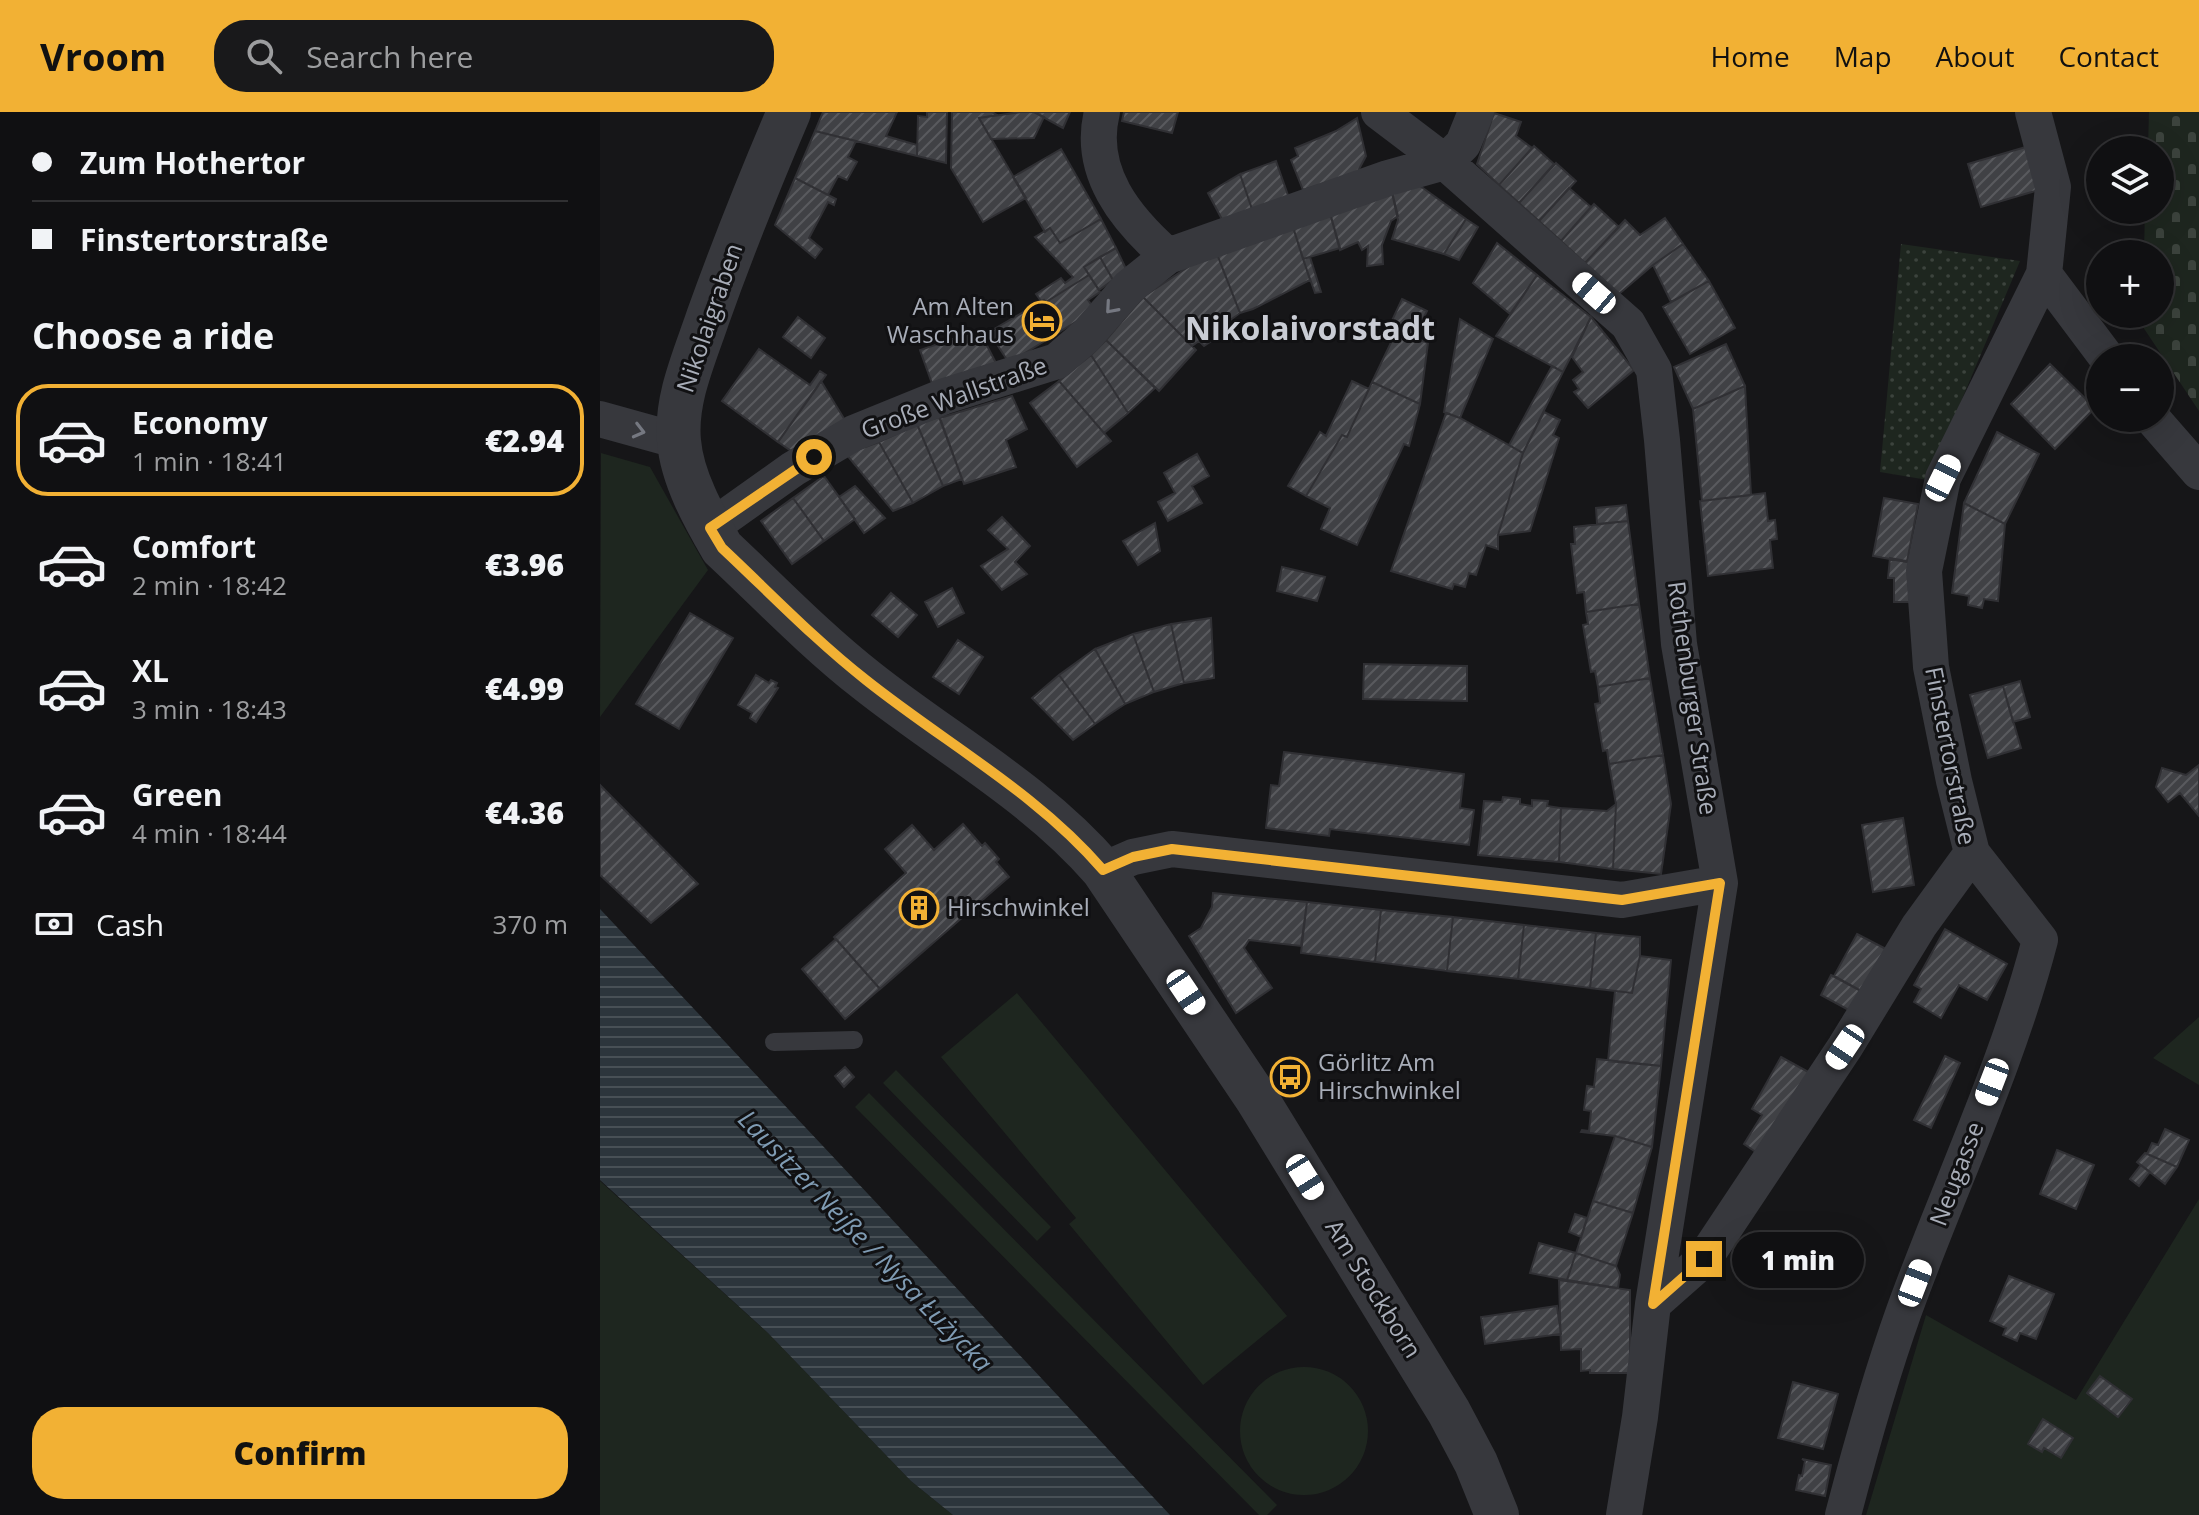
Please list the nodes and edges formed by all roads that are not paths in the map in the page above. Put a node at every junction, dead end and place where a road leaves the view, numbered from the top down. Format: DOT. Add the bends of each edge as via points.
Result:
graph roads {
  1 [pos="789,112"];
  2 [pos="1102,112"];
  3 [pos="1379,112"];
  4 [pos="1476,112"];
  5 [pos="2033,112"];
  6 [pos="1445,162"];
  7 [pos="1168,256"];
  8 [pos="2044,274"];
  9 [pos="2096,344"];
  10 [pos="600,419"];
  11 [pos="2164,432"];
  12 [pos="679,441"];
  13 [pos="2199,472"];
  14 [pos="710,528"];
  15 [pos="1972,853"];
  16 [pos="1103,870"];
  17 [pos="1720,883"];
  18 [pos="854,1040"];
  19 [pos="774,1042"];
  20 [pos="1653,1304"];
  21 [pos="1497,1515"];
  22 [pos="1624,1515"];
  23 [pos="1843,1515"];
  1 -- 12 [label="street, Nikolaigraben" via="739,229 694,356 681,401"];
  2 -- 7 [label="street" via="1098,130 1112,193 1139,230"];
  3 -- 6 [label="street, Rothenburger Straße"];
  4 -- 6 [label="street" via="1463,144"];
  5 -- 8 [label="street, Finstertorstraße" via="2053,187"];
  6 -- 7 [label="street, Große Wallstraße"];
  6 -- 17 [label="street, Rothenburger Straße" via="1628,324 1654,370 1679,644"];
  7 -- 14 [label="street, Große Wallstraße, one-way" via="1129,287 1057,361 945,396 854,433"];
  8 -- 9 [label="street"];
  8 -- 15 [label="street, Finstertorstraße" via="1943,478 1924,571 1931,667"];
  10 -- 12 [label="street, one-way"];
  11 -- 13 [label="street"];
  12 -- 14 [label="street, Nikolaigraben"];
  14 -- 16 [label="street, Am Stockborn" via="722,548 855,671 1031,801"];
  15 -- 20 [label="street, Finstertorstraße" via="1919,926 1704,1259"];
  15 -- 23 [label="street, Neugasse" via="2040,940 2025,996 1904,1312"];
  16 -- 17 [label="street" via="1172,849 1622,900"];
  16 -- 21 [label="street, Am Stockborn" via="1257,1099 1433,1385 1476,1463"];
  17 -- 20 [label="street, Rothenburger Straße"];
  18 -- 19 [label="lane"];
  20 -- 22 [label="street"];
}
